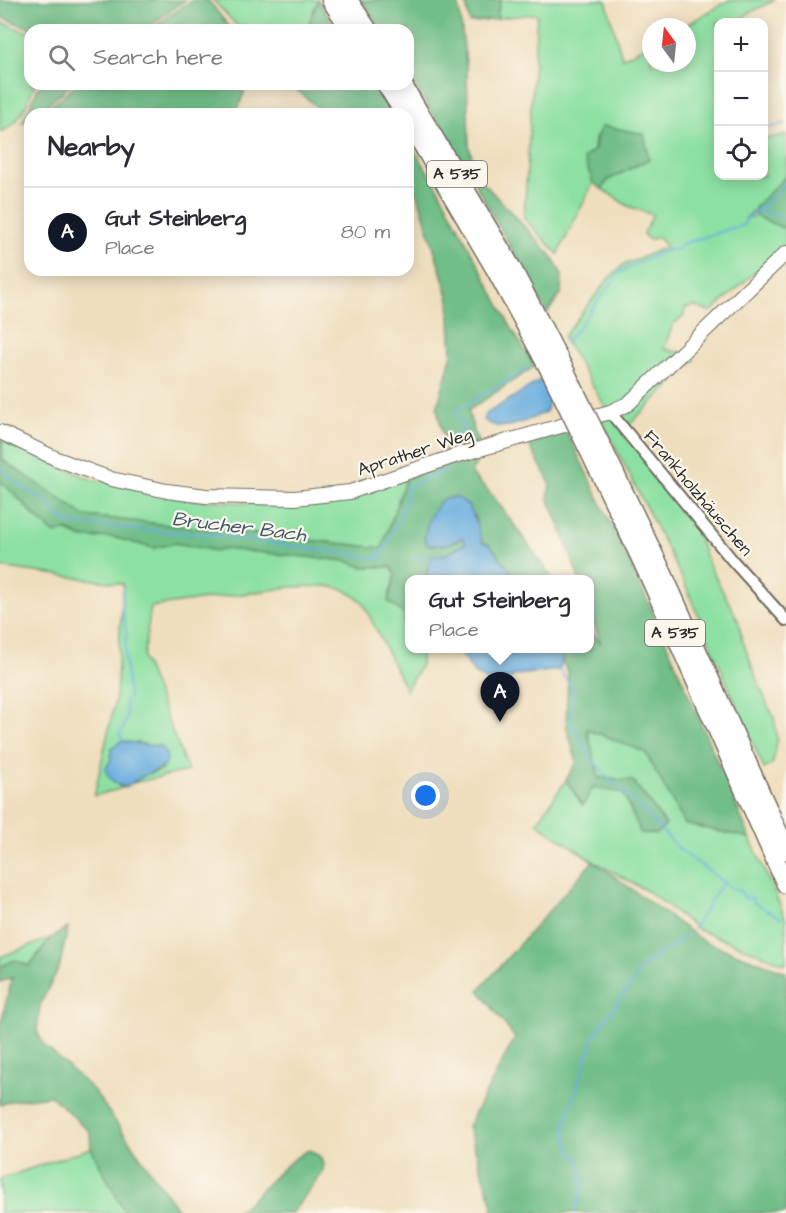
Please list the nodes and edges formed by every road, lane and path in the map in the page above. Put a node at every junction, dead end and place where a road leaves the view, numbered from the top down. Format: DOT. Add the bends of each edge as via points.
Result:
graph roads {
  1 [pos="331,0"];
  2 [pos="348,0"];
  3 [pos="347,24"];
  4 [pos="364,24"];
  5 [pos="390,90"];
  6 [pos="405,90"];
  7 [pos="401,108"];
  8 [pos="414,129"];
  9 [pos="786,253"];
  10 [pos="504,269"];
  11 [pos="610,412"];
  12 [pos="0,432"];
  13 [pos="786,620"];
  14 [pos="738,759"];
  15 [pos="786,850"];
  16 [pos="786,884"];
  1 -- 3 [label="highway"];
  2 -- 4 [label="highway"];
  5 -- 7 [label="highway"];
  6 -- 10 [label="highway, A 535"];
  8 -- 10 [label="highway, A 535"];
  9 -- 11 [label="street, Aprather Weg" via="628,404"];
  10 -- 14 [label="highway, A 535, bridge" via="553,376 622,503 650,578"];
  11 -- 12 [label="street, Aprather Weg" via="455,456 350,492 295,498 206,496 111,478 57,459"];
  11 -- 13 [label="street, Frankholzhäuschen"];
  14 -- 15 [label="highway, A 535"];
  14 -- 16 [label="highway, A 535"];
}
